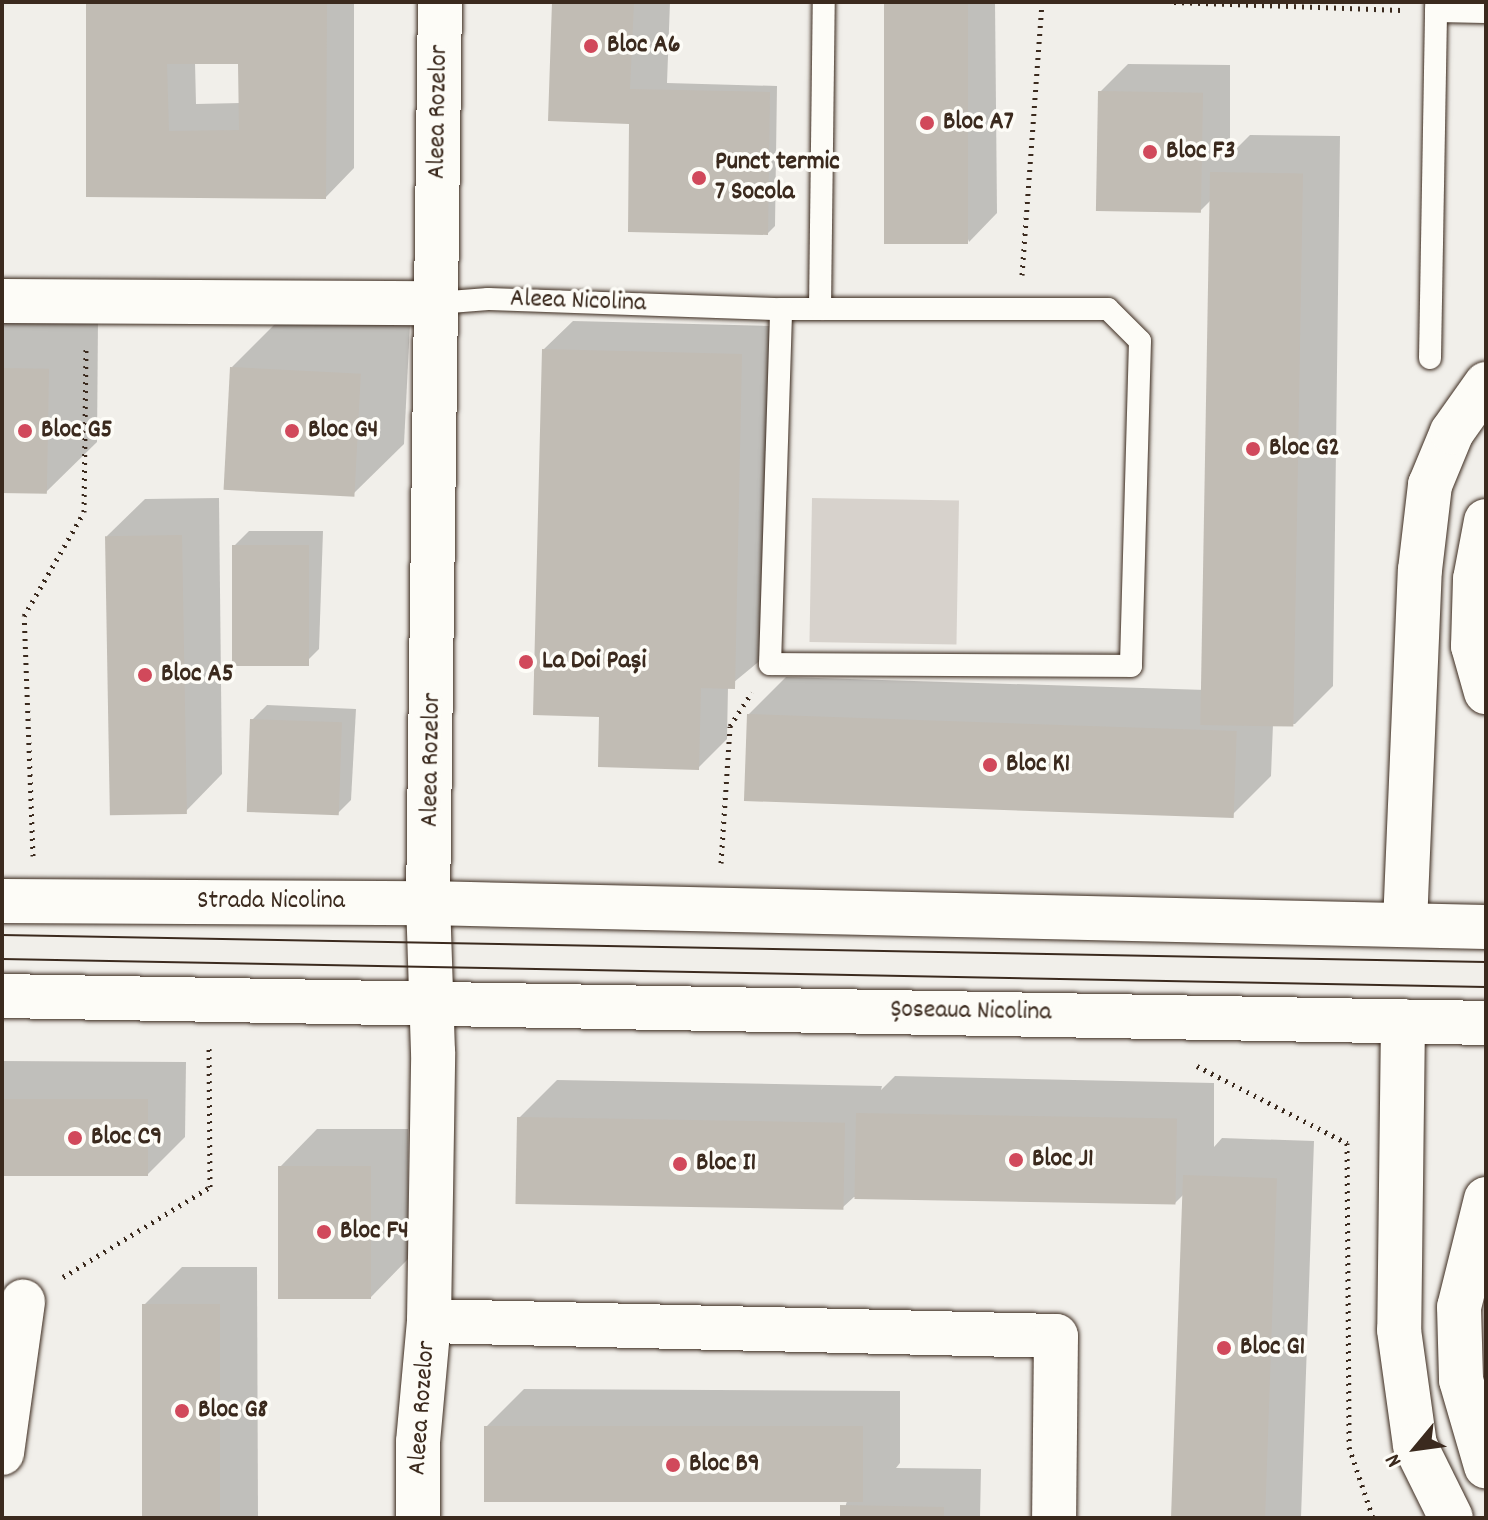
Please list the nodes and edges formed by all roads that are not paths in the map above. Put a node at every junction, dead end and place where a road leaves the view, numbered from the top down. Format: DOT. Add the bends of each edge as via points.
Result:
graph roads {
  1 [pos="440,2"];
  2 [pos="824,2"];
  3 [pos="1436,6"];
  4 [pos="1486,12"];
  5 [pos="2,301"];
  6 [pos="437,303"];
  7 [pos="781,309"];
  8 [pos="820,309"];
  9 [pos="1430,358"];
  10 [pos="1486,384"];
  11 [pos="1486,521"];
  12 [pos="1486,692"];
  13 [pos="18,901"];
  14 [pos="428,903"];
  15 [pos="1405,924"];
  16 [pos="1486,927"];
  17 [pos="2,996"];
  18 [pos="432,1002"];
  19 [pos="1403,1021"];
  20 [pos="1486,1023"];
  21 [pos="1486,1199"];
  22 [pos="23,1301"];
  23 [pos="429,1321"];
  24 [pos="2,1453"];
  25 [pos="1484,1461"];
  26 [pos="418,1518"];
  27 [pos="1054,1518"];
  28 [pos="1451,1518"];
  1 -- 6 [label="main road, Aleea Rozelor"];
  2 -- 8 [label="lane"];
  3 -- 4 [label="lane"];
  3 -- 9 [label="lane"];
  5 -- 6 [label="main road, Aleea Nicolina"];
  6 -- 7 [label="lane, Aleea Nicolina" via="488,299"];
  6 -- 14 [label="main road, Aleea Rozelor"];
  7 -- 8 [label="lane, Aleea Nicolina"];
  7 -- 8 [label="lane, Aleea Nicolina" via="770,664 1131,666 1140,341 1108,309"];
  10 -- 15 [label="main road" via="1452,432 1430,485 1420,570"];
  11 -- 12 [label="main road" via="1475,579 1473,646"];
  13 -- 14 [label="main road, Strada Nicolina"];
  14 -- 15 [label="main road, Strada Nicolina"];
  14 -- 18 [label="main road, Aleea Rozelor"];
  15 -- 16 [label="main road"];
  17 -- 18 [label="main road"];
  18 -- 19 [label="main road, Șoseaua Nicolina"];
  18 -- 23 [label="main road, Aleea Rozelor"];
  19 -- 20 [label="main road, Șoseaua Nicolina"];
  19 -- 28 [label="main road" via="1399,1330 1415,1445"];
  21 -- 25 [label="main road" via="1459,1307 1461,1380"];
  22 -- 24 [label="main road"];
  23 -- 26 [label="main road, Aleea Rozelor" via="418,1442"];
  23 -- 27 [label="main road" via="1056,1336"];
}
